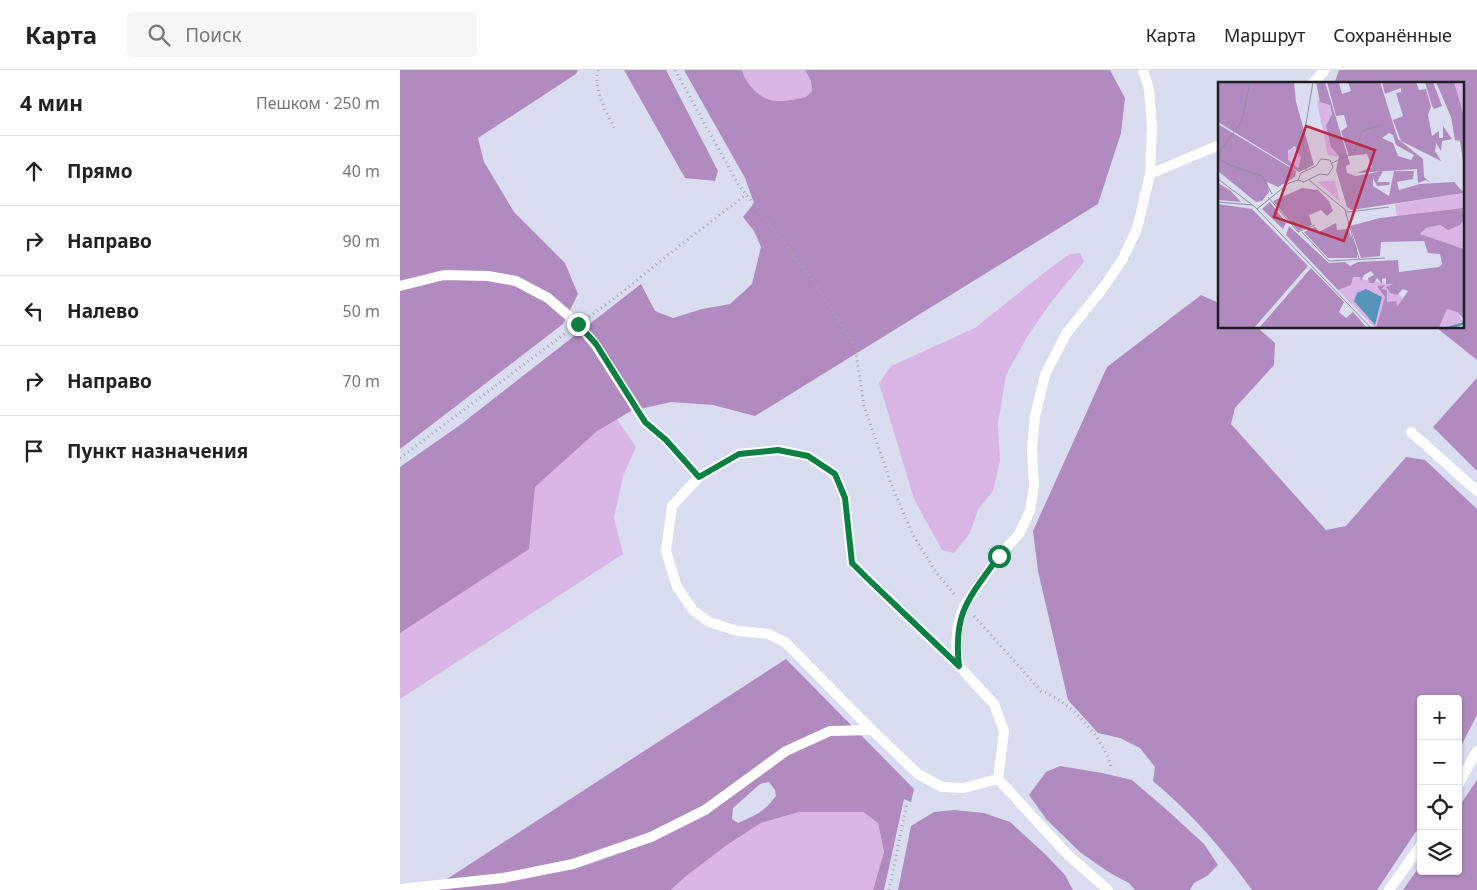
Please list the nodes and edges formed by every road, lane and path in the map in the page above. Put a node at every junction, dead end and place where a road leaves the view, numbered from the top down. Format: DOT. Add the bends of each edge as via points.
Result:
graph roads {
  1 [pos="598,70"];
  2 [pos="675,70"];
  3 [pos="1143,70"];
  4 [pos="1325,70"];
  5 [pos="1314,82"];
  6 [pos="614,128"];
  7 [pos="1218,146"];
  8 [pos="1150,174"];
  9 [pos="400,286"];
  10 [pos="1411,432"];
  11 [pos="699,477"];
  12 [pos="1477,491"];
  13 [pos="964,606"];
  14 [pos="959,666"];
  15 [pos="872,730"];
  16 [pos="1477,751"];
  17 [pos="1111,766"];
  18 [pos="1462,778"];
  19 [pos="998,779"];
  20 [pos="907,803"];
  21 [pos="1417,850"];
  22 [pos="400,889"];
  23 [pos="889,890"];
  24 [pos="1108,890"];
  25 [pos="1389,890"];
  1 -- 6 [label="path" via="602,104"];
  2 -- 13 [label="path" via="738,184 812,279 855,346 864,406 893,489 922,550"];
  3 -- 8 [label="lane" via="1149,89 1152,127"];
  4 -- 5 [label="lane"];
  7 -- 8 [label="lane"];
  8 -- 13 [label="lane" via="1138,229 1122,260 1066,334 1044,375 1035,416 1032,449 1034,486 1030,511 1019,534 999,556"];
  9 -- 11 [label="lane" via="444,275 488,276 516,281 548,298 596,344 645,422"];
  10 -- 12 [label="lane"];
  11 -- 14 [label="lane" via="739,454 778,450 808,456 835,474 845,498 852,563"];
  11 -- 15 [label="lane" via="672,506 666,551 677,587 693,610 710,622 738,631 768,634 785,642"];
  13 -- 14 [label="lane" via="956,646"];
  13 -- 17 [label="path" via="1041,691 1067,705 1081,718 1096,736"];
  14 -- 19 [label="lane" via="994,704 1004,731"];
  15 -- 19 [label="lane" via="918,774 942,787 964,788"];
  15 -- 22 [label="lane" via="830,730 786,750 705,810 652,837 573,864 503,878"];
  16 -- 18 [label="lane"];
  19 -- 24 [label="lane" via="1067,854"];
  20 -- 23 [label="path"];
  21 -- 25 [label="lane"];
}
